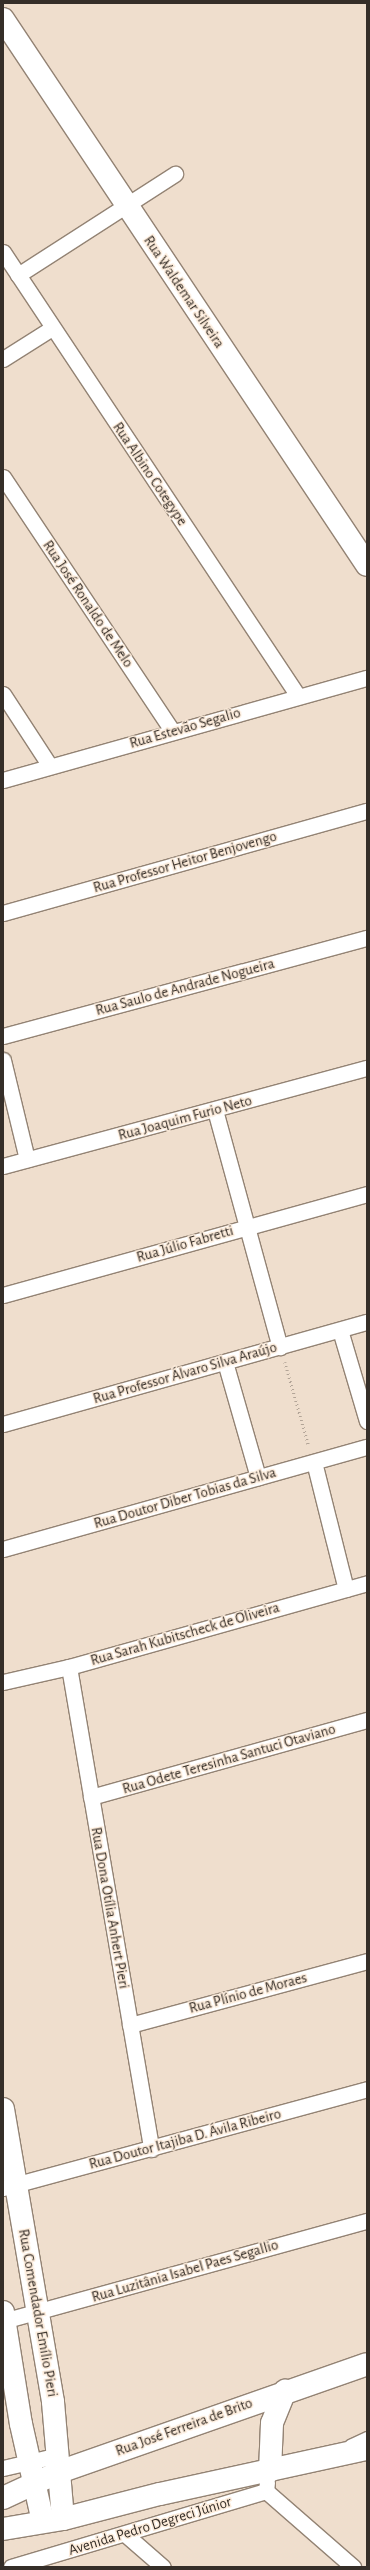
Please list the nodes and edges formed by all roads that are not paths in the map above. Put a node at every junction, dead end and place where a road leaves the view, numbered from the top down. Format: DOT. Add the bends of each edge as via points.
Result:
graph roads {
  1 [pos="3,18"];
  2 [pos="175,174"];
  3 [pos="126,205"];
  4 [pos="3,252"];
  5 [pos="18,275"];
  6 [pos="52,328"];
  7 [pos="3,359"];
  8 [pos="3,477"];
  9 [pos="367,565"];
  10 [pos="367,678"];
  11 [pos="3,694"];
  12 [pos="298,696"];
  13 [pos="173,732"];
  14 [pos="50,766"];
  15 [pos="3,780"];
  16 [pos="367,811"];
  17 [pos="3,913"];
  18 [pos="367,938"];
  19 [pos="3,1036"];
  20 [pos="3,1060"];
  21 [pos="367,1068"];
  22 [pos="215,1110"];
  23 [pos="27,1159"];
  24 [pos="3,1166"];
  25 [pos="367,1194"];
  26 [pos="248,1227"];
  27 [pos="3,1295"];
  28 [pos="367,1322"];
  29 [pos="340,1330"];
  30 [pos="280,1347"];
  31 [pos="225,1362"];
  32 [pos="367,1422"];
  33 [pos="3,1424"];
  34 [pos="367,1447"];
  35 [pos="314,1462"];
  36 [pos="258,1477"];
  37 [pos="3,1549"];
  38 [pos="367,1583"];
  39 [pos="346,1589"];
  40 [pos="69,1667"];
  41 [pos="3,1682"];
  42 [pos="367,1720"];
  43 [pos="91,1797"];
  44 [pos="367,1961"];
  45 [pos="130,2025"];
  46 [pos="367,2089"];
  47 [pos="3,2109"];
  48 [pos="151,2148"];
  49 [pos="10,2187"];
  50 [pos="367,2221"];
  51 [pos="39,2312"];
  52 [pos="3,2318"];
  53 [pos="362,2367"];
  54 [pos="285,2391"];
  55 [pos="367,2436"];
  56 [pos="367,2449"];
  57 [pos="319,2460"];
  58 [pos="30,2462"];
  59 [pos="59,2464"];
  60 [pos="3,2468"];
  61 [pos="268,2481"];
  62 [pos="34,2484"];
  63 [pos="3,2498"];
  64 [pos="53,2520"];
  65 [pos="3,2529"];
  66 [pos="125,2534"];
  67 [pos="11,2567"];
  68 [pos="163,2567"];
  69 [pos="353,2567"];
  1 -- 3 [label="street, Rua Waldemar Silveira"];
  2 -- 3 [label="street"];
  3 -- 5 [label="street"];
  3 -- 9 [label="street, Rua Waldemar Silveira"];
  4 -- 5 [label="street, Rua Albino Cotegype"];
  5 -- 6 [label="street, Rua Albino Cotegype"];
  6 -- 7 [label="street"];
  6 -- 12 [label="street, Rua Albino Cotegype"];
  8 -- 13 [label="street, Rua José Ronaldo de Melo"];
  10 -- 12 [label="street, Rua Estevão Segalio"];
  11 -- 14 [label="street"];
  12 -- 13 [label="street, Rua Estevão Segalio"];
  13 -- 14 [label="street, Rua Estevão Segalio"];
  14 -- 15 [label="street, Rua Estevão Segalio"];
  16 -- 17 [label="street, Rua Professor Heitor Benjovengo"];
  18 -- 19 [label="street, Rua Saulo de Andrade Nogueira"];
  20 -- 23 [label="street"];
  21 -- 22 [label="street, Rua Joaquim Furio Neto"];
  22 -- 23 [label="street, Rua Joaquim Furio Neto"];
  22 -- 26 [label="street"];
  23 -- 24 [label="street, Rua Joaquim Furio Neto"];
  25 -- 26 [label="street, Rua Júlio Fabretti"];
  26 -- 27 [label="street, Rua Júlio Fabretti"];
  26 -- 30 [label="street"];
  28 -- 29 [label="street, Rua Professor Álvaro Silva Araújo"];
  29 -- 30 [label="street, Rua Professor Álvaro Silva Araújo"];
  29 -- 32 [label="street"];
  30 -- 31 [label="street, Rua Professor Álvaro Silva Araújo"];
  31 -- 33 [label="street, Rua Professor Álvaro Silva Araújo"];
  31 -- 36 [label="street"];
  34 -- 35 [label="street, Rua Doutor Diber Tobias da Silva"];
  35 -- 36 [label="street, Rua Doutor Diber Tobias da Silva"];
  35 -- 39 [label="street"];
  36 -- 37 [label="street, Rua Doutor Diber Tobias da Silva"];
  38 -- 39 [label="street, Rua Sarah Kubitscheck de Oliveira"];
  39 -- 40 [label="street, Rua Sarah Kubitscheck de Oliveira"];
  40 -- 41 [label="street, Rua Sarah Kubitscheck de Oliveira"];
  40 -- 43 [label="street, Rua Dona Otília Anhert Pieri"];
  42 -- 43 [label="street, Rua Odete Teresinha Santuci Otaviano"];
  43 -- 45 [label="street, Rua Dona Otília Anhert Pieri"];
  44 -- 45 [label="street, Rua Plínio de Moraes"];
  45 -- 48 [label="street, Rua Dona Otília Anhert Pieri"];
  46 -- 48 [label="street, Rua Doutor Itajiba D. Ávila Ribeiro"];
  47 -- 49 [label="street, Rua Comendador Emílio Pieri"];
  48 -- 49 [label="street, Rua Doutor Itajiba D. Ávila Ribeiro"];
  49 -- 51 [label="street, Rua Comendador Emílio Pieri"];
  50 -- 51 [label="street, Rua Luzitânia Isabel Paes Segallio"];
  51 -- 52 [label="street, Rua Luzitânia Isabel Paes Segallio"];
  51 -- 59 [label="street, Rua Comendador Emílio Pieri" via="54,2402"];
  52 -- 58 [label="street"];
  53 -- 54 [label="street, Rua José Ferreira de Brito"];
  54 -- 59 [label="street, Rua José Ferreira de Brito"];
  54 -- 61 [label="street" via="272,2423"];
  55 -- 57 [label="lane"];
  56 -- 57 [label="street"];
  57 -- 61 [label="street"];
  58 -- 59 [label="street"];
  58 -- 60 [label="street"];
  58 -- 62 [label="street"];
  59 -- 62 [label="street, Rua José Ferreira de Brito"];
  59 -- 64 [label="street, Rua Comendador Emílio Pieri"];
  61 -- 64 [label="street" via="160,2494"];
  61 -- 66 [label="street, Avenida Pedro Degreci Júnior"];
  61 -- 69 [label="street"];
  62 -- 63 [label="street, Rua José Ferreira de Brito"];
  62 -- 64 [label="street"];
  64 -- 65 [label="street"];
  66 -- 67 [label="street, Avenida Pedro Degreci Júnior"];
  66 -- 68 [label="street"];
}
